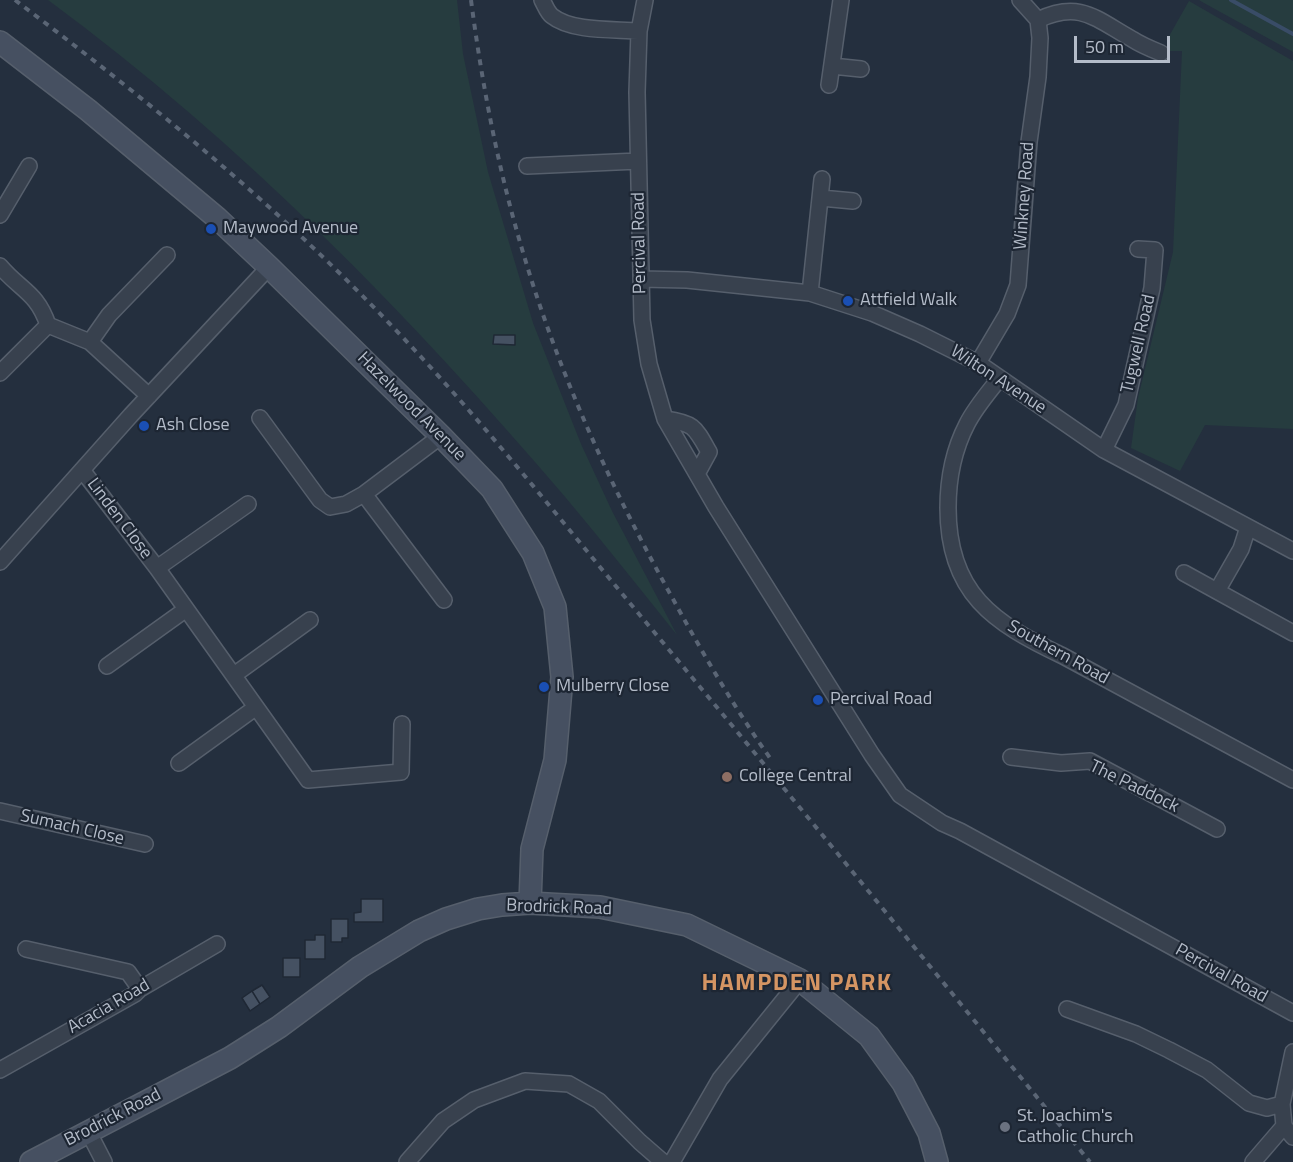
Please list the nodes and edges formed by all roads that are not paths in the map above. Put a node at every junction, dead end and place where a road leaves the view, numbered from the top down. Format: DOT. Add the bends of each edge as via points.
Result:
graph roads {
  1 [pos="542,0"];
  2 [pos="645,0"];
  3 [pos="841,0"];
  4 [pos="1020,0"];
  5 [pos="1038,20"];
  6 [pos="639,31"];
  7 [pos="0,42"];
  8 [pos="1161,53"];
  9 [pos="832,66"];
  10 [pos="861,69"];
  11 [pos="829,85"];
  12 [pos="638,161"];
  13 [pos="29,166"];
  14 [pos="527,166"];
  15 [pos="822,179"];
  16 [pos="821,198"];
  17 [pos="853,201"];
  18 [pos="0,215"];
  19 [pos="1138,249"];
  20 [pos="166,255"];
  21 [pos="0,266"];
  22 [pos="269,267"];
  23 [pos="641,279"];
  24 [pos="810,293"];
  25 [pos="48,325"];
  26 [pos="90,342"];
  27 [pos="978,363"];
  28 [pos="0,372"];
  29 [pos="999,379"];
  30 [pos="149,396"];
  31 [pos="260,418"];
  32 [pos="666,419"];
  33 [pos="441,436"];
  34 [pos="1104,450"];
  35 [pos="82,470"];
  36 [pos="697,474"];
  37 [pos="364,494"];
  38 [pos="248,504"];
  39 [pos="1248,527"];
  40 [pos="1293,551"];
  41 [pos="2,557"];
  42 [pos="157,568"];
  43 [pos="1184,573"];
  44 [pos="1217,591"];
  45 [pos="444,600"];
  46 [pos="185,610"];
  47 [pos="310,620"];
  48 [pos="1293,633"];
  49 [pos="107,666"];
  50 [pos="234,675"];
  51 [pos="255,708"];
  52 [pos="402,724"];
  53 [pos="1011,757"];
  54 [pos="179,763"];
  55 [pos="1293,780"];
  56 [pos="0,811"];
  57 [pos="1217,829"];
  58 [pos="145,844"];
  59 [pos="530,903"];
  60 [pos="217,944"];
  61 [pos="26,950"];
  62 [pos="800,980"];
  63 [pos="140,989"];
  64 [pos="1067,1009"];
  65 [pos="1293,1013"];
  66 [pos="1293,1052"];
  67 [pos="0,1070"];
  68 [pos="1282,1104"];
  69 [pos="88,1131"];
  70 [pos="1289,1131"];
  71 [pos="31,1162"];
  72 [pos="104,1162"];
  73 [pos="407,1162"];
  74 [pos="663,1162"];
  75 [pos="672,1162"];
  76 [pos="937,1162"];
  77 [pos="1253,1162"];
  1 -- 6 [label="street" via="550,15 563,22"];
  2 -- 6 [label="street, Percival Road"];
  3 -- 9 [label="street"];
  4 -- 5 [label="street"];
  5 -- 8 [label="street" via="1054,12 1085,12"];
  5 -- 27 [label="street, Winkney Road" via="1038,77 1018,285 1007,314"];
  6 -- 12 [label="street, Percival Road"];
  7 -- 22 [label="street, Hazelwood Avenue" via="116,133"];
  9 -- 10 [label="street"];
  9 -- 11 [label="street"];
  12 -- 14 [label="street"];
  12 -- 23 [label="street, Percival Road"];
  13 -- 18 [label="street"];
  15 -- 16 [label="street"];
  16 -- 17 [label="street"];
  16 -- 24 [label="street"];
  19 -- 34 [label="street, Tugwell Road" via="1155,250 1152,288 1126,405"];
  20 -- 26 [label="street"];
  21 -- 25 [label="street" via="43,308"];
  22 -- 30 [label="street"];
  22 -- 33 [label="street, Hazelwood Avenue"];
  23 -- 24 [label="street, Wilton Avenue"];
  23 -- 32 [label="street, Percival Road" via="649,364"];
  24 -- 27 [label="street, Wilton Avenue" via="872,312"];
  25 -- 26 [label="street"];
  25 -- 28 [label="street"];
  26 -- 30 [label="street"];
  27 -- 29 [label="street, Wilton Avenue"];
  29 -- 34 [label="street, Wilton Avenue"];
  29 -- 55 [label="street, Southern Road" via="967,422 958,445 948,498 953,558 968,589 1002,623 1026,639"];
  30 -- 35 [label="street"];
  31 -- 37 [label="street" via="320,500 330,507"];
  32 -- 36 [label="street, Percival Road"];
  32 -- 36 [label="street" via="688,422 700,435 708,452"];
  33 -- 37 [label="street"];
  33 -- 59 [label="street, Hazelwood Avenue" via="492,489 533,553 555,607 562,681 555,760 532,849"];
  34 -- 39 [label="street, Wilton Avenue"];
  35 -- 41 [label="street"];
  35 -- 42 [label="street, Linden Close"];
  36 -- 65 [label="street, Percival Road" via="900,795 942,823"];
  37 -- 45 [label="street"];
  38 -- 42 [label="street, Linden Close"];
  39 -- 40 [label="street, Wilton Avenue"];
  39 -- 44 [label="street" via="1241,549"];
  42 -- 46 [label="street, Linden Close"];
  43 -- 44 [label="street"];
  44 -- 48 [label="street"];
  46 -- 49 [label="street"];
  46 -- 50 [label="street, Linden Close"];
  47 -- 50 [label="street"];
  50 -- 51 [label="street, Linden Close"];
  51 -- 52 [label="street, Linden Close" via="308,780 401,772"];
  51 -- 54 [label="street"];
  53 -- 57 [label="street, The Paddock" via="1061,763 1090,761"];
  56 -- 58 [label="street, Sumach Close"];
  59 -- 62 [label="street, Brodrick Road" via="600,907 687,925"];
  59 -- 69 [label="street, Brodrick Road" via="478,909 418,932 360,967 230,1058"];
  60 -- 63 [label="street, Acacia Road"];
  61 -- 63 [label="street" via="128,972"];
  62 -- 75 [label="street" via="720,1079"];
  62 -- 76 [label="street, Brodrick Road" via="869,1036 903,1083 929,1133"];
  63 -- 67 [label="street, Acacia Road"];
  64 -- 68 [label="street" via="1169,1050 1207,1070 1249,1103 1267,1108"];
  66 -- 68 [label="street"];
  68 -- 70 [label="street"];
  69 -- 71 [label="street, Brodrick Road"];
  69 -- 72 [label="street"];
  70 -- 77 [label="street"];
  73 -- 74 [label="street" via="443,1121 474,1100 525,1081 569,1084 599,1101"];
}
